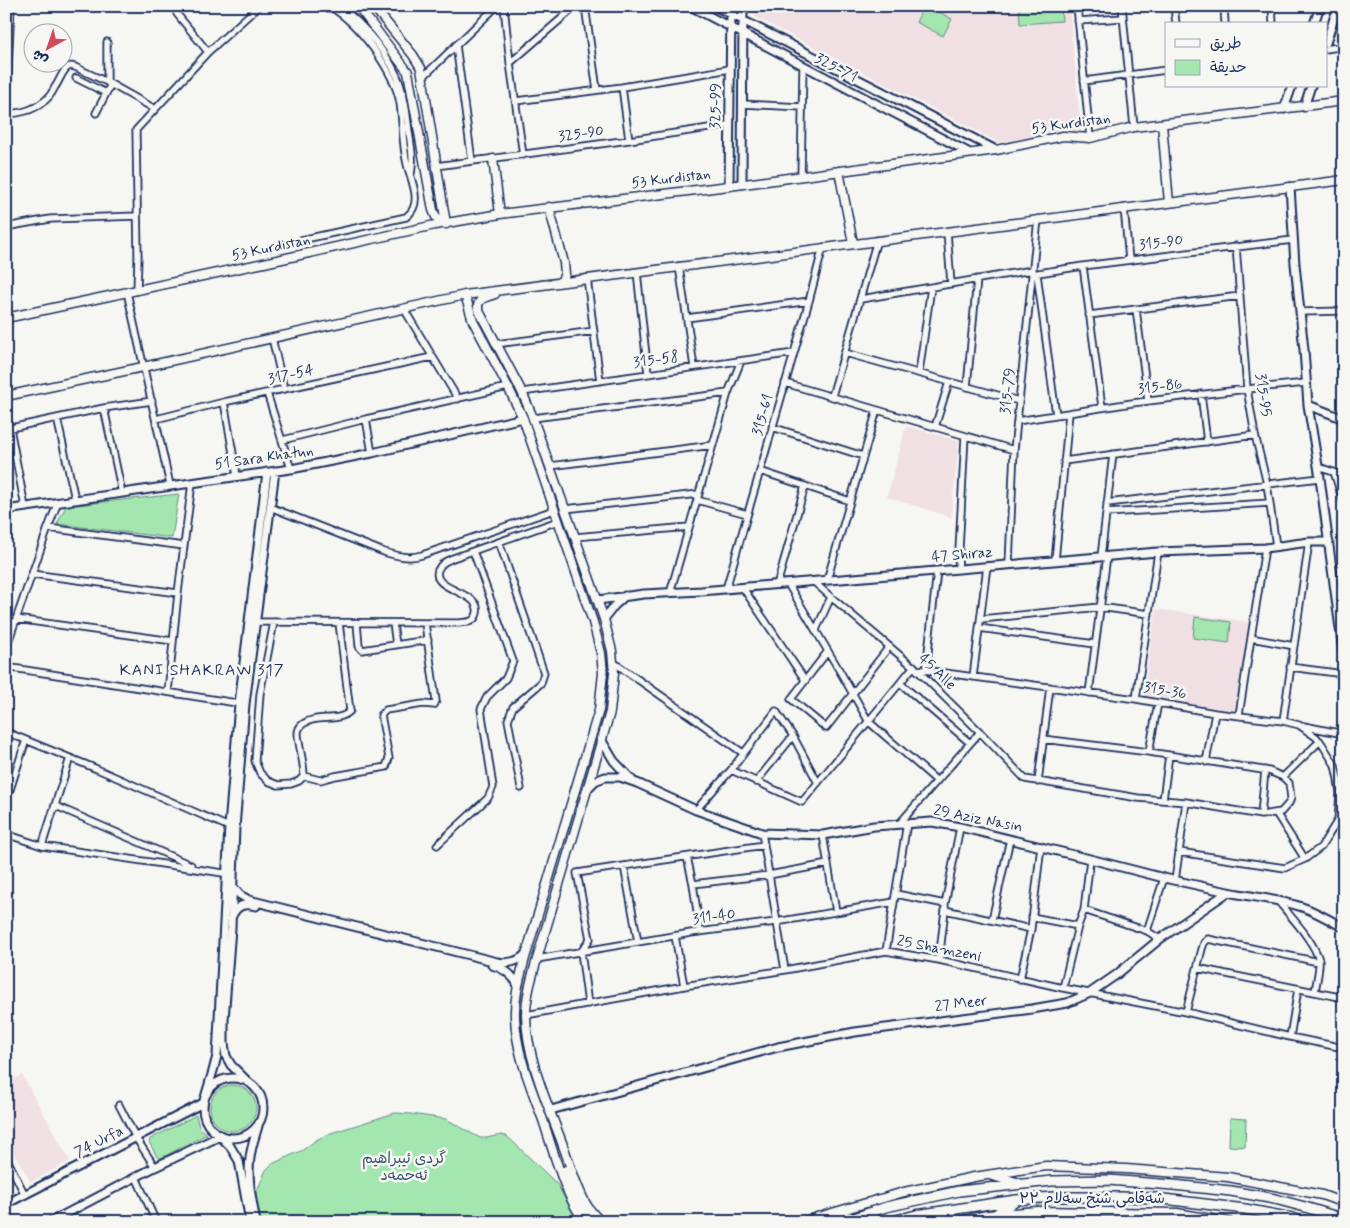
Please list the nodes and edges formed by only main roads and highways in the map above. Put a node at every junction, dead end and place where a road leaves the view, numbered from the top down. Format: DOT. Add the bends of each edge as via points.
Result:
graph roads {
  1 [pos="358,6"];
  2 [pos="372,6"];
  3 [pos="1344,101"];
  4 [pos="1162,124"];
  5 [pos="493,159"];
  6 [pos="840,170"];
  7 [pos="1344,180"];
  8 [pos="1169,203"];
  9 [pos="549,207"];
  10 [pos="500,214"];
  11 [pos="446,224"];
  12 [pos="853,244"];
  13 [pos="559,282"];
  14 [pos="501,289"];
  15 [pos="465,295"];
  16 [pos="6,318"];
  17 [pos="482,318"];
  18 [pos="474,321"];
  19 [pos="6,396"];
  20 [pos="585,566"];
  21 [pos="575,569"];
  22 [pos="551,869"];
  23 [pos="562,872"];
  24 [pos="533,1058"];
  25 [pos="991,1175"];
  26 [pos="1023,1184"];
  27 [pos="1206,1188"];
  28 [pos="1231,1191"];
  29 [pos="1016,1200"];
  30 [pos="1344,1203"];
  31 [pos="1206,1204"];
  32 [pos="1229,1207"];
  33 [pos="995,1215"];
  34 [pos="819,1217"];
  35 [pos="856,1217"];
  36 [pos="1344,1219"];
  37 [pos="585,1222"];
  38 [pos="595,1222"];
  39 [pos="601,1222"];
  40 [pos="804,1222"];
  41 [pos="842,1222"];
  42 [pos="888,1222"];
  43 [pos="957,1222"];
  44 [pos="1229,1222"];
  45 [pos="1304,1222"];
  1 -- 11 [label="main road" via="408,72 433,210 436,217"];
  2 -- 11 [label="main road" via="421,68"];
  3 -- 4 [label="main road, 53 Kurdistan"];
  4 -- 6 [label="main road, 53 Kurdistan" via="1090,138 1063,136 996,150"];
  4 -- 8 [label="main road"];
  5 -- 10 [label="main road"];
  6 -- 9 [label="main road, 53 Kurdistan"];
  6 -- 12 [label="main road"];
  7 -- 8 [label="main road"];
  8 -- 12 [label="main road"];
  9 -- 10 [label="main road, 53 Kurdistan"];
  9 -- 13 [label="main road" via="564,263 565,274"];
  10 -- 11 [label="main road, 53 Kurdistan"];
  11 -- 16 [label="main road, 53 Kurdistan"];
  12 -- 13 [label="main road"];
  13 -- 14 [label="main road"];
  14 -- 15 [label="main road"];
  14 -- 17 [label="main road" via="480,301 478,307"];
  15 -- 18 [label="main road"];
  15 -- 19 [label="main road"];
  17 -- 18 [label="main road" via="477,317"];
  17 -- 20 [label="main road" via="533,418"];
  18 -- 21 [label="main road" via="523,418"];
  20 -- 21 [label="main road"];
  20 -- 23 [label="main road" via="604,618 614,673 610,712"];
  21 -- 22 [label="main road" via="598,639 602,691 594,731"];
  22 -- 23 [label="main road"];
  22 -- 37 [label="main road" via="518,985 516,1034 565,1183"];
  23 -- 24 [label="main road" via="529,987 527,1033"];
  24 -- 38 [label="main road" via="538,1089 568,1178 583,1209"];
  24 -- 39 [label="main road" via="575,1179 587,1205"];
  25 -- 26 [label="main road"];
  25 -- 30 [label="main road" via="1046,1166 1214,1175 1316,1194"];
  25 -- 34 [label="main road" via="904,1192"];
  26 -- 27 [label="main road" via="1108,1180"];
  26 -- 35 [label="main road" via="959,1191"];
  27 -- 28 [label="main road"];
  27 -- 31 [label="main road" via="1212,1195"];
  28 -- 32 [label="main road" via="1224,1198"];
  28 -- 36 [label="main road" via="1275,1199"];
  29 -- 31 [label="main road" via="1120,1197"];
  29 -- 33 [label="main road"];
  29 -- 42 [label="main road"];
  31 -- 32 [label="main road"];
  32 -- 45 [label="main road"];
  33 -- 43 [label="main road, شەقامی شێخ سەلام ٣٣"];
  33 -- 44 [label="main road, شەقامی شێخ سەلام ٣٣" via="1037,1210 1177,1213"];
  34 -- 35 [label="main road"];
  34 -- 40 [label="main road"];
  35 -- 41 [label="main road"];
}
